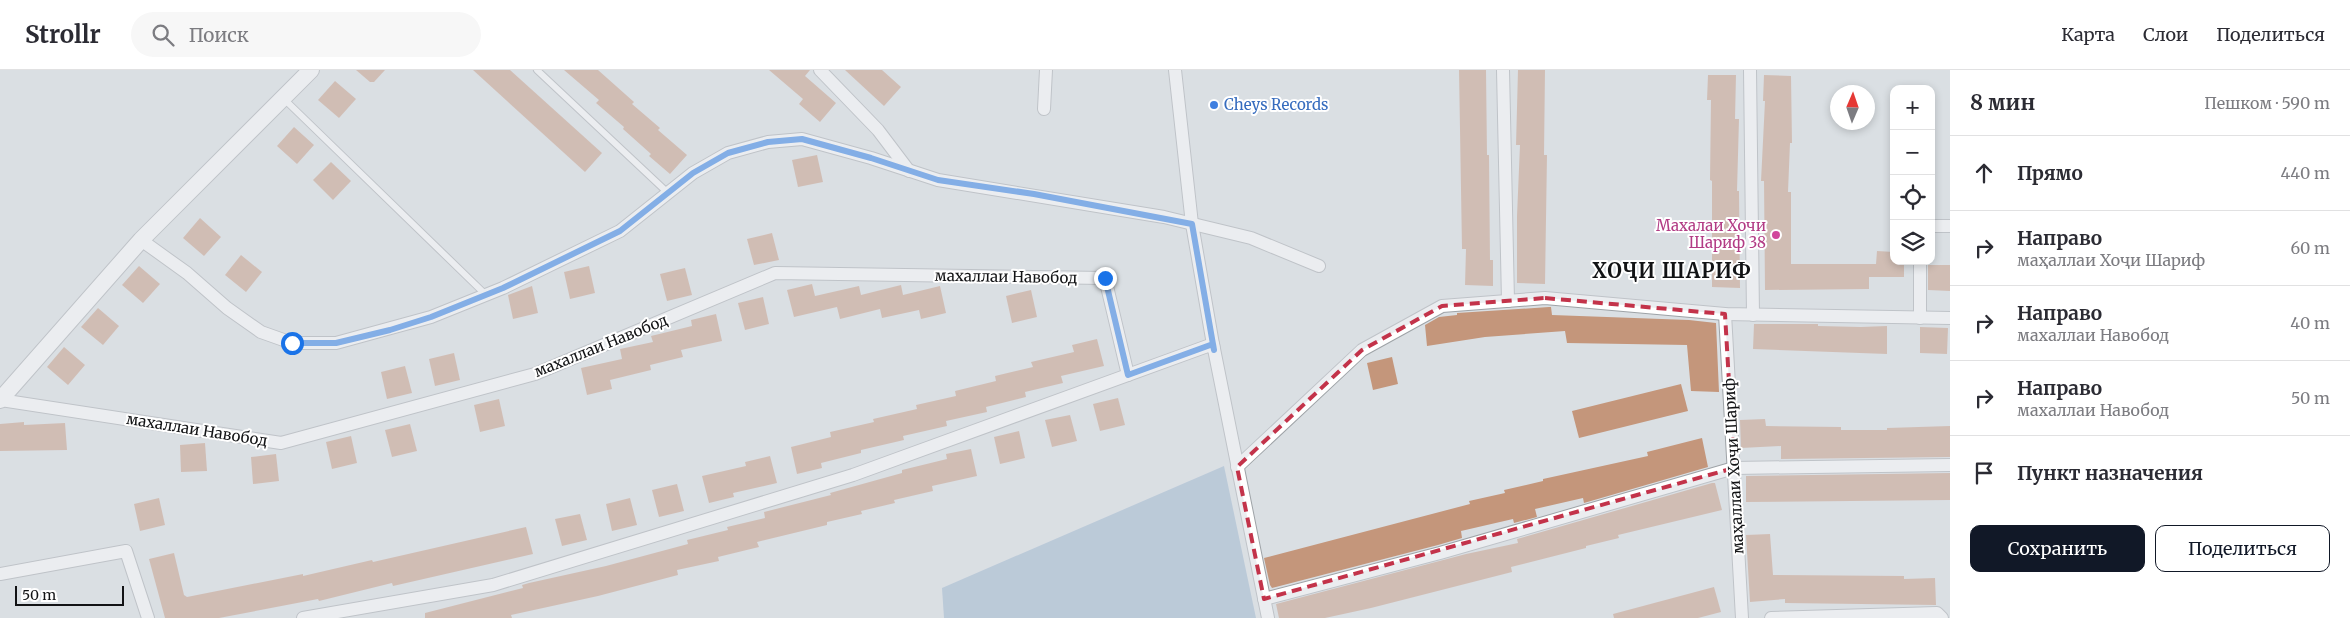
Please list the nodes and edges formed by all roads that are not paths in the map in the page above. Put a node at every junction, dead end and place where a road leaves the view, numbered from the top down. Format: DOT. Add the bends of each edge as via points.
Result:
graph roads {
  1 [pos="311,70"];
  2 [pos="537,70"];
  3 [pos="820,70"];
  4 [pos="1046,70"];
  5 [pos="1175,70"];
  6 [pos="1503,70"];
  7 [pos="1750,70"];
  8 [pos="283,98"];
  9 [pos="1044,109"];
  10 [pos="909,171"];
  11 [pos="668,193"];
  12 [pos="1192,224"];
  13 [pos="1935,226"];
  14 [pos="1950,226"];
  15 [pos="141,240"];
  16 [pos="1920,265"];
  17 [pos="1319,266"];
  18 [pos="486,295"];
  19 [pos="1508,301"];
  20 [pos="1725,314"];
  21 [pos="1753,314"];
  22 [pos="1920,318"];
  23 [pos="1950,318"];
  24 [pos="1213,347"];
  25 [pos="1128,375"];
  26 [pos="0,400"];
  27 [pos="1950,465"];
  28 [pos="1237,467"];
  29 [pos="1734,468"];
  30 [pos="0,574"];
  31 [pos="1264,599"];
  32 [pos="148,618"];
  33 [pos="303,618"];
  34 [pos="1268,618"];
  35 [pos="1742,618"];
  36 [pos="1771,618"];
  37 [pos="1942,618"];
  1 -- 8 [label="street"];
  2 -- 11 [label="lane"];
  3 -- 10 [label="street" via="878,130"];
  4 -- 9 [label="street"];
  5 -- 12 [label="street"];
  6 -- 19 [label="street"];
  7 -- 21 [label="street"];
  8 -- 15 [label="street"];
  8 -- 18 [label="lane"];
  10 -- 11 [label="street" via="802,139 768,142 728,153 693,173"];
  10 -- 12 [label="street" via="938,180 1034,194"];
  11 -- 18 [label="street" via="620,231"];
  12 -- 17 [label="street" via="1251,238"];
  12 -- 24 [label="street"];
  13 -- 14 [label="street"];
  15 -- 18 [label="street" via="262,332 292,343 336,343 390,330"];
  15 -- 26 [label="street"];
  16 -- 22 [label="street"];
  19 -- 20 [label="street" via="1545,298"];
  19 -- 28 [label="street" via="1442,306 1362,350"];
  20 -- 21 [label="street"];
  20 -- 29 [label="street, маҳаллаи Хоҷи Шариф"];
  21 -- 22 [label="street"];
  22 -- 23 [label="street"];
  24 -- 25 [label="street"];
  24 -- 28 [label="street"];
  25 -- 26 [label="street, махаллаи Навобод" via="1105,278 775,273 535,374 281,443"];
  25 -- 33 [label="street" via="853,475 494,585"];
  27 -- 29 [label="street"];
  28 -- 31 [label="street"];
  29 -- 31 [label="street" via="1440,553"];
  29 -- 35 [label="street, маҳаллаи Хоҷи Шариф"];
  30 -- 32 [label="street" via="126,551"];
  31 -- 34 [label="street"];
  36 -- 37 [label="street" via="1937,613"];
}
